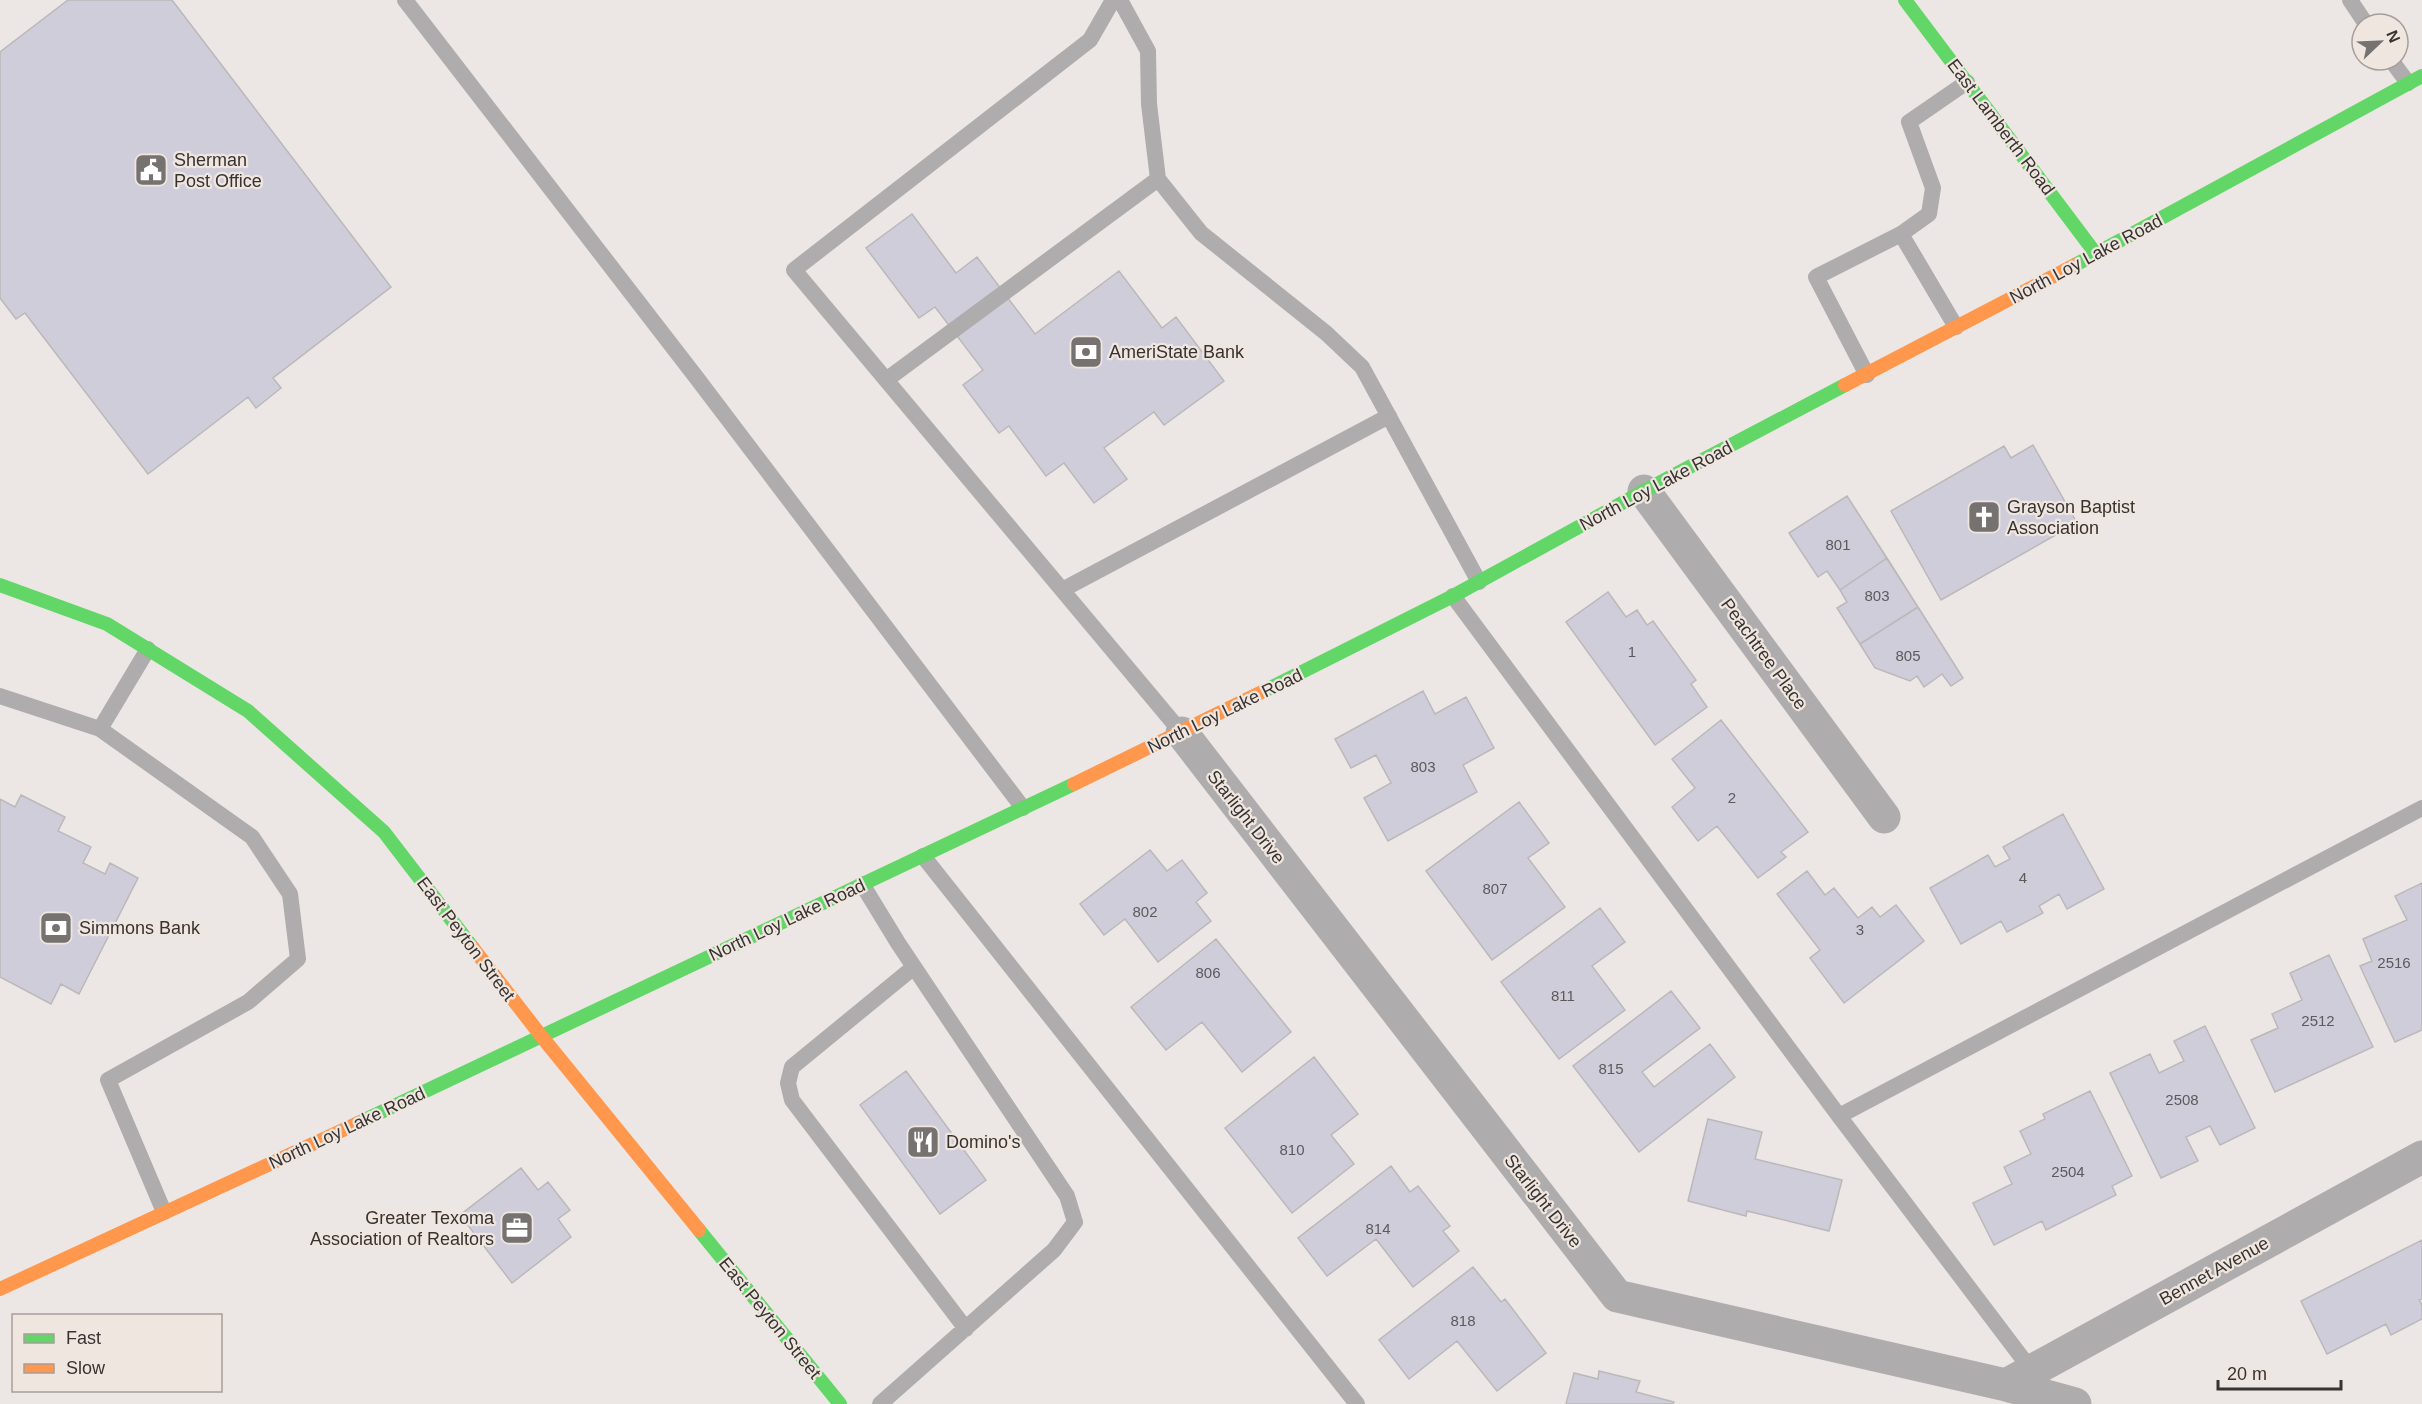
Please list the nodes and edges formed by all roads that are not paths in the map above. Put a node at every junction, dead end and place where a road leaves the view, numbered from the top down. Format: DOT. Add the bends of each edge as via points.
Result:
graph roads {
  1 [pos="405,0"];
  2 [pos="1113,0"];
  3 [pos="1120,0"];
  4 [pos="1905,0"];
  5 [pos="2415,80"];
  6 [pos="1967,82"];
  7 [pos="1158,179"];
  8 [pos="1902,234"];
  9 [pos="2097,254"];
  10 [pos="1956,327"];
  11 [pos="1867,375"];
  12 [pos="886,380"];
  13 [pos="1389,416"];
  14 [pos="1644,491"];
  15 [pos="1479,582"];
  16 [pos="0,585"];
  17 [pos="1062,590"];
  18 [pos="1453,596"];
  19 [pos="148,649"];
  20 [pos="0,696"];
  21 [pos="100,729"];
  22 [pos="1182,733"];
  23 [pos="1023,808"];
  24 [pos="2422,808"];
  25 [pos="1884,817"];
  26 [pos="923,856"];
  27 [pos="862,884"];
  28 [pos="914,967"];
  29 [pos="542,1037"];
  30 [pos="1839,1116"];
  31 [pos="2422,1157"];
  32 [pos="164,1212"];
  33 [pos="0,1289"];
  34 [pos="966,1329"];
  35 [pos="2019,1378"];
  36 [pos="840,1404"];
  37 [pos="880,1404"];
  38 [pos="1357,1404"];
  39 [pos="2075,1404"];
  1 -- 23 [label="lane"];
  2 -- 12 [label="lane" via="1090,40 794,270"];
  3 -- 7 [label="lane" via="1148,51 1149,104"];
  4 -- 6 [label="street, East Lamberth Road"];
  5 -- 9 [label="street, North Loy Lake Road"];
  6 -- 8 [label="lane" via="1909,122 1932,188 1929,214"];
  6 -- 9 [label="street, East Lamberth Road"];
  7 -- 12 [label="lane"];
  7 -- 13 [label="lane" via="1202,233 1362,367"];
  8 -- 10 [label="lane"];
  8 -- 11 [label="lane" via="1816,278"];
  9 -- 10 [label="street, North Loy Lake Road"];
  10 -- 11 [label="street, North Loy Lake Road"];
  11 -- 14 [label="street, North Loy Lake Road"];
  12 -- 17 [label="lane"];
  13 -- 15 [label="lane"];
  13 -- 17 [label="lane"];
  14 -- 15 [label="street, North Loy Lake Road"];
  14 -- 25 [label="street, Peachtree Place"];
  15 -- 18 [label="street, North Loy Lake Road"];
  16 -- 19 [label="street, East Peyton Street" via="107,624"];
  17 -- 22 [label="lane"];
  18 -- 22 [label="street, North Loy Lake Road"];
  18 -- 30 [label="lane"];
  19 -- 21 [label="lane"];
  19 -- 29 [label="street, East Peyton Street" via="248,711 384,831"];
  20 -- 21 [label="lane"];
  21 -- 32 [label="lane" via="252,837 290,894 298,958 248,1002 108,1080"];
  22 -- 23 [label="street, North Loy Lake Road"];
  22 -- 35 [label="street, Starlight Drive" via="1617,1296"];
  23 -- 26 [label="street, North Loy Lake Road"];
  24 -- 30 [label="lane"];
  26 -- 27 [label="street, North Loy Lake Road"];
  26 -- 38 [label="lane"];
  27 -- 28 [label="lane"];
  27 -- 29 [label="street, North Loy Lake Road"];
  28 -- 34 [label="lane" via="1067,1196 1075,1222 1054,1250"];
  28 -- 34 [label="lane" via="792,1067 788,1083 792,1100"];
  29 -- 32 [label="street, North Loy Lake Road"];
  29 -- 36 [label="street, East Peyton Street"];
  30 -- 35 [label="lane"];
  31 -- 35 [label="street, Bennet Avenue"];
  32 -- 33 [label="street, North Loy Lake Road"];
  34 -- 37 [label="lane"];
  35 -- 39 [label="street, Starlight Drive"];
}
